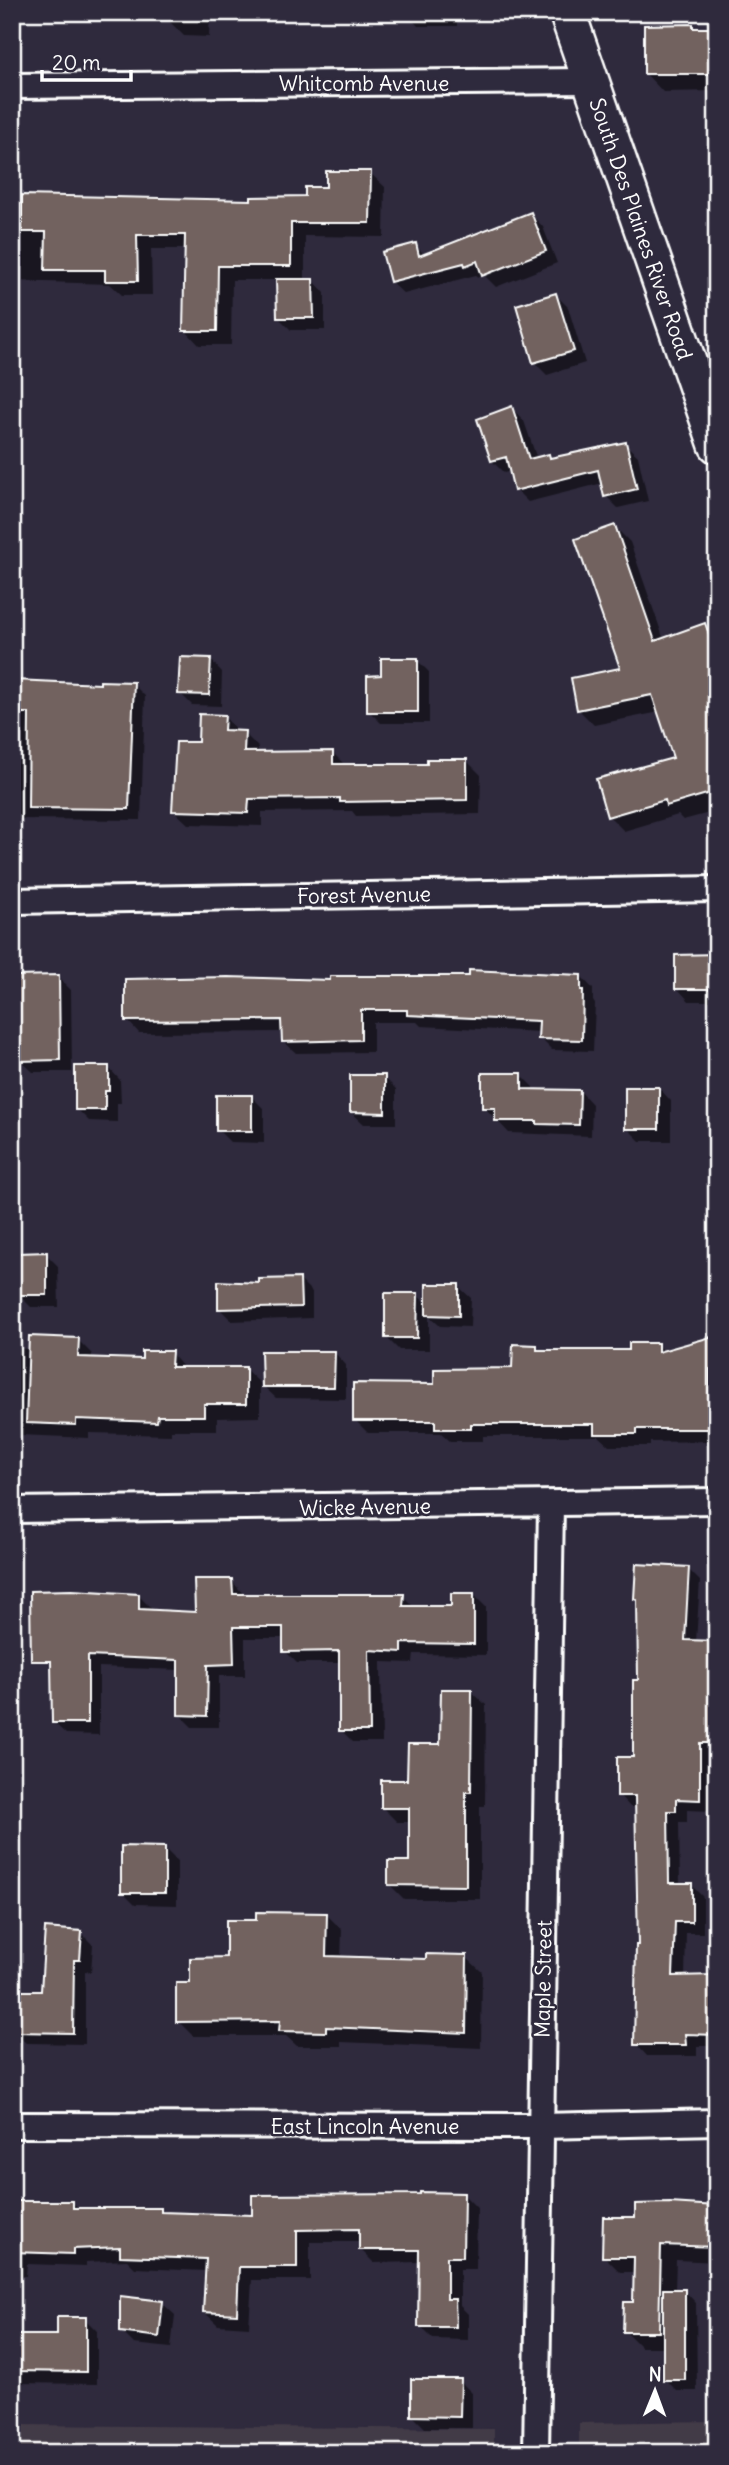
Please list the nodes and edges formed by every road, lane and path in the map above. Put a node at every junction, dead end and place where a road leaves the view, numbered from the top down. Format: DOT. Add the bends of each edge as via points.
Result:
graph roads {
  1 [pos="567,12"];
  2 [pos="590,81"];
  3 [pos="12,86"];
  4 [pos="717,445"];
  5 [pos="717,889"];
  6 [pos="12,901"];
  7 [pos="717,1501"];
  8 [pos="551,1505"];
  9 [pos="12,1510"];
  10 [pos="717,2122"];
  11 [pos="12,2125"];
  12 [pos="541,2126"];
  13 [pos="536,2453"];
  1 -- 2 [label="main road, South Des Plaines River Road"];
  2 -- 3 [label="street, Whitcomb Avenue"];
  2 -- 4 [label="main road, South Des Plaines River Road"];
  5 -- 6 [label="street, Forest Avenue"];
  7 -- 8 [label="street, Wicke Avenue"];
  8 -- 9 [label="street, Wicke Avenue"];
  8 -- 12 [label="street, Maple Street"];
  10 -- 12 [label="street, East Lincoln Avenue"];
  11 -- 12 [label="street, East Lincoln Avenue"];
  12 -- 13 [label="street, Maple Street"];
}
